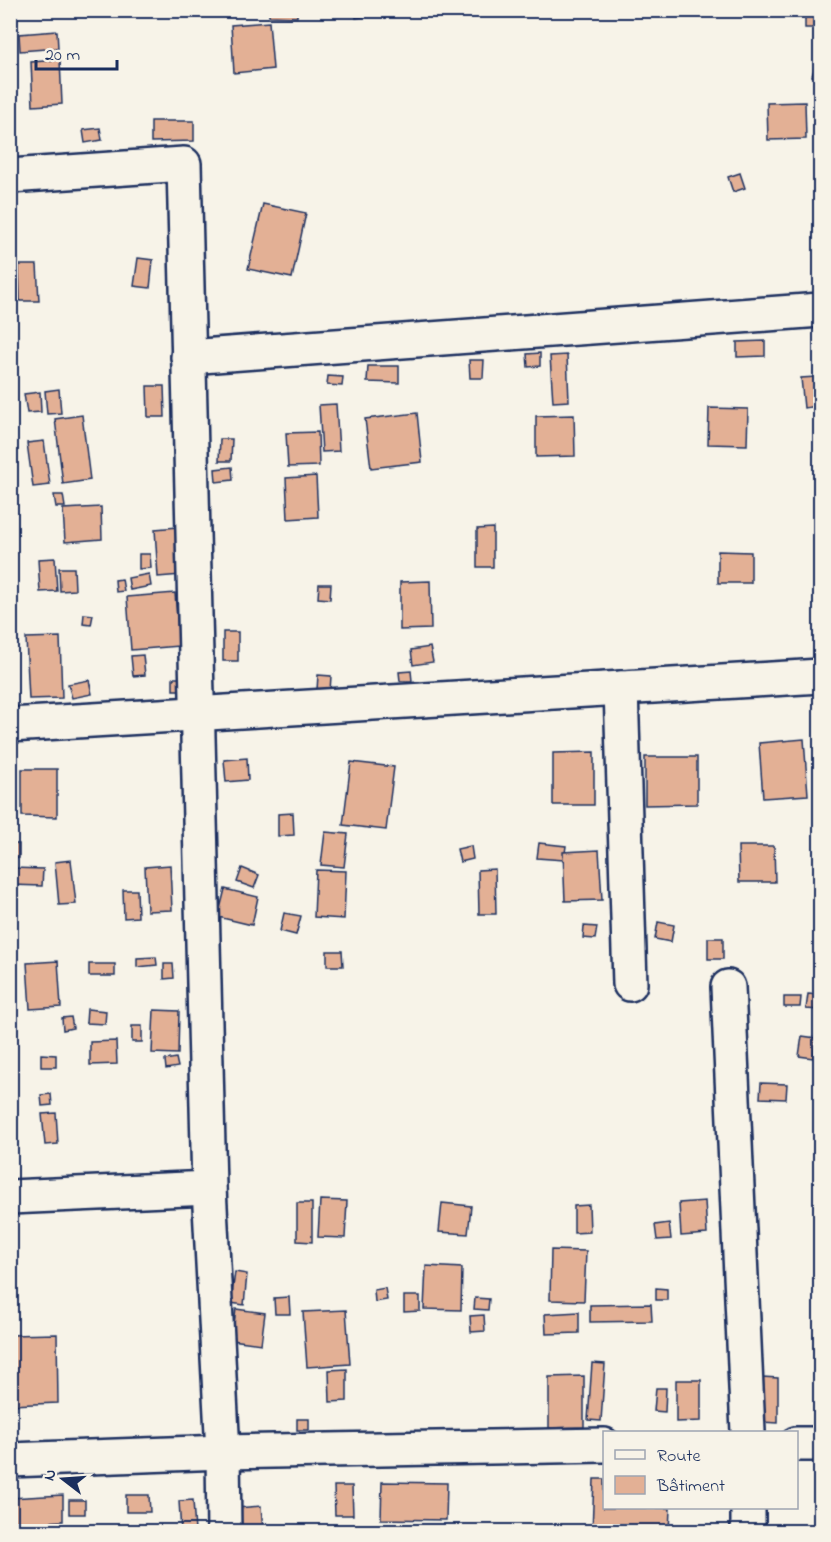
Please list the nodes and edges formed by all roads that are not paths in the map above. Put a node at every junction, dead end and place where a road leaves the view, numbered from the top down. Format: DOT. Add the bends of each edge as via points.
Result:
graph roads {
  1 [pos="10,176"];
  2 [pos="820,310"];
  3 [pos="188,357"];
  4 [pos="820,676"];
  5 [pos="621,688"];
  6 [pos="197,714"];
  7 [pos="10,725"];
  8 [pos="630,984"];
  9 [pos="728,987"];
  10 [pos="209,1188"];
  11 [pos="10,1197"];
  12 [pos="748,1431"];
  13 [pos="798,1444"];
  14 [pos="820,1444"];
  15 [pos="603,1445"];
  16 [pos="223,1452"];
  17 [pos="10,1460"];
  18 [pos="748,1509"];
  19 [pos="224,1532"];
  20 [pos="748,1532"];
  1 -- 3 [label="street" via="184,164"];
  2 -- 3 [label="street"];
  3 -- 6 [label="street"];
  4 -- 5 [label="street"];
  5 -- 6 [label="street"];
  5 -- 8 [label="street"];
  6 -- 7 [label="street"];
  6 -- 10 [label="street"];
  9 -- 12 [label="street"];
  10 -- 11 [label="street"];
  10 -- 16 [label="street"];
  13 -- 14 [label="street"];
  15 -- 16 [label="street"];
  16 -- 17 [label="street"];
  16 -- 19 [label="street"];
  18 -- 20 [label="street"];
}
